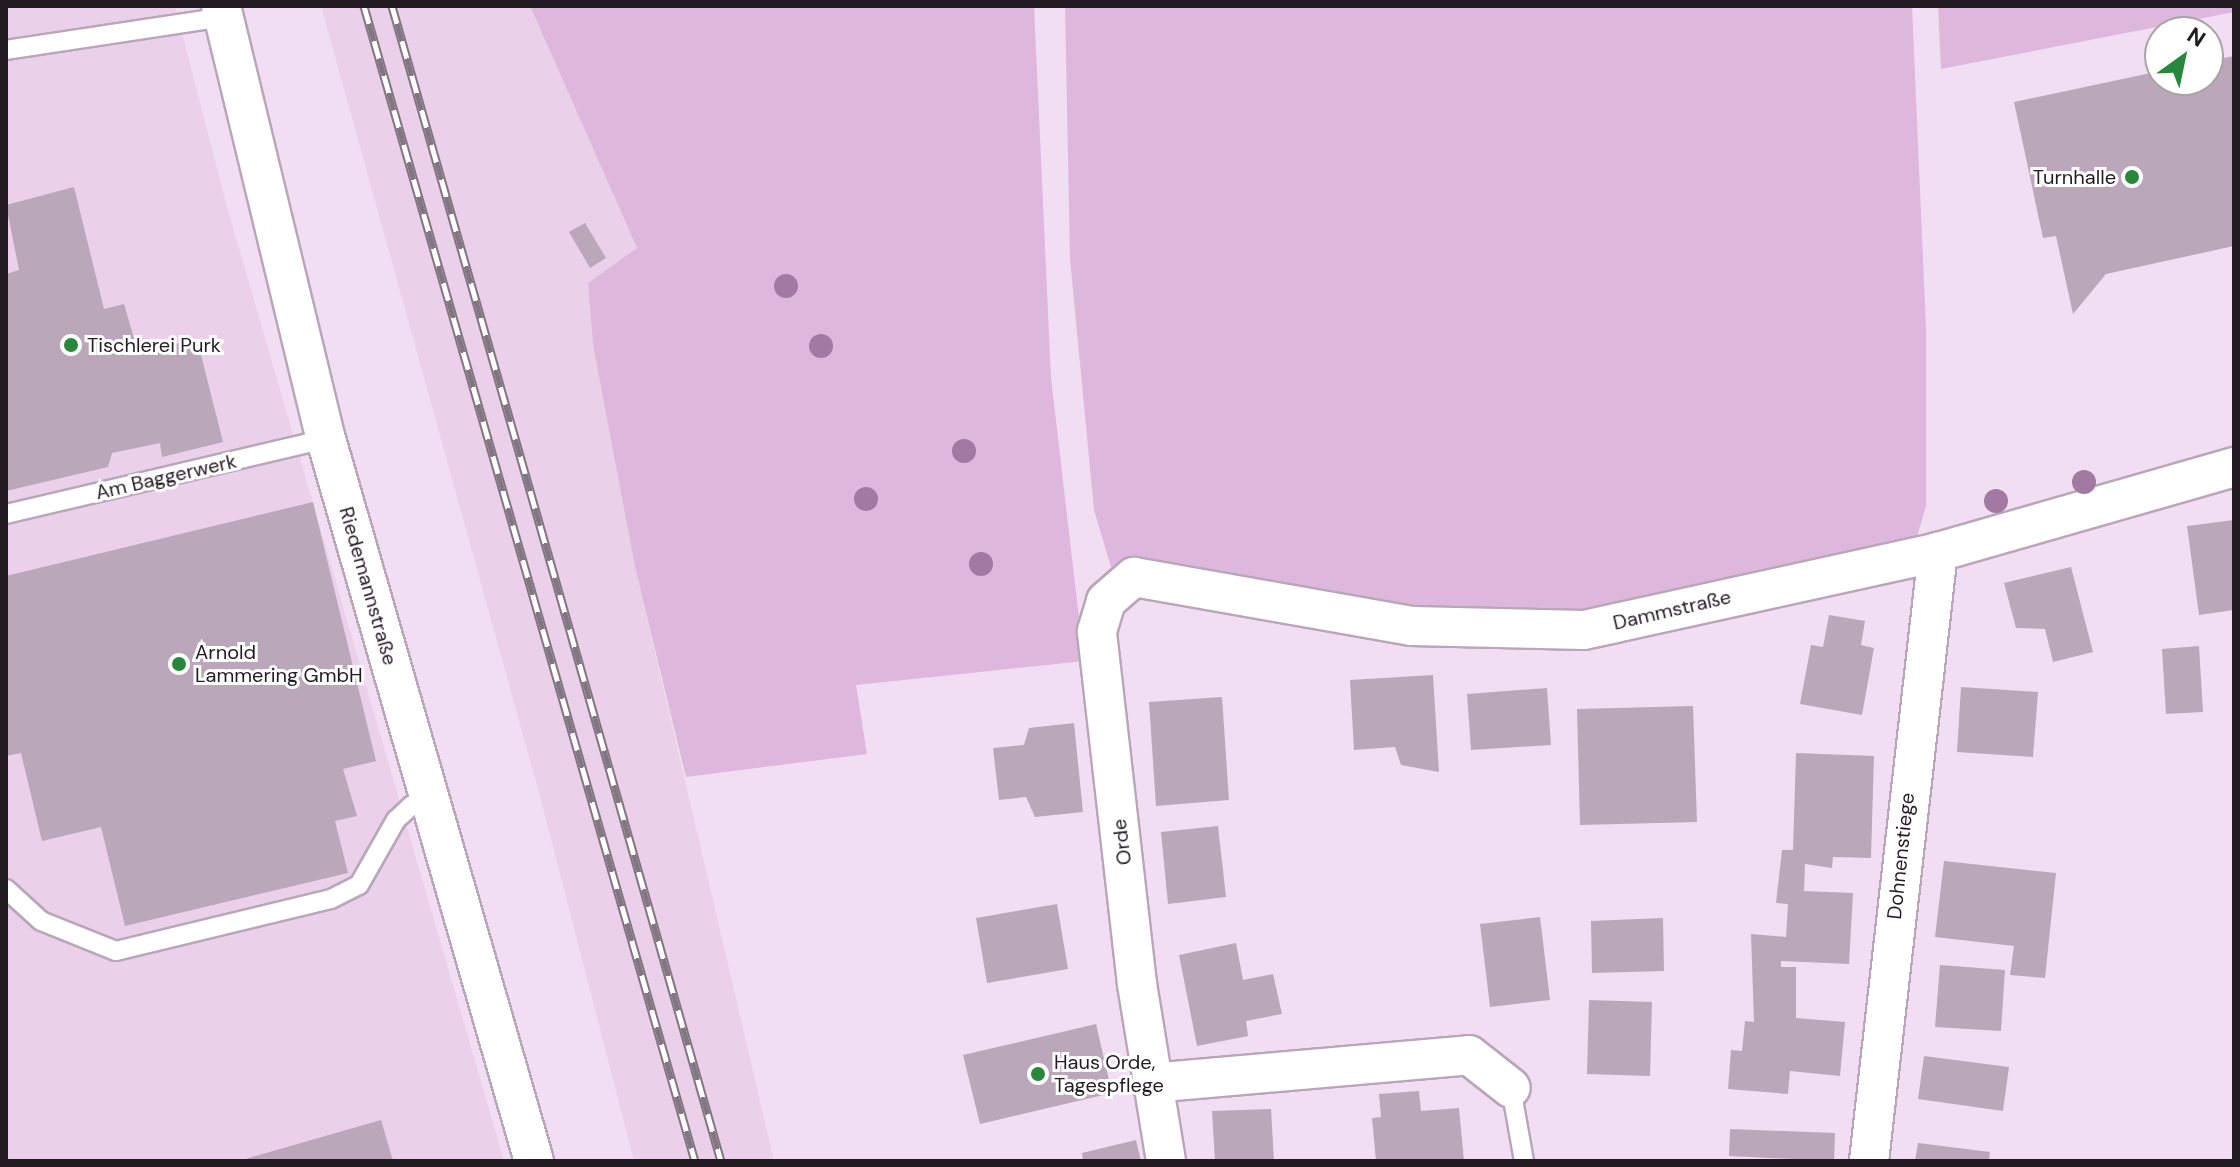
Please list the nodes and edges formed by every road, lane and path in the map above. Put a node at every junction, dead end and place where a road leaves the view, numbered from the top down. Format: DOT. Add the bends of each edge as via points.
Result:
graph roads {
  1 [pos="222,11"];
  2 [pos="6,50"];
  3 [pos="326,439"];
  4 [pos="2234,467"];
  5 [pos="6,514"];
  6 [pos="1938,552"];
  7 [pos="1106,601"];
  8 [pos="429,801"];
  9 [pos="6,889"];
  10 [pos="1151,1083"];
  11 [pos="1511,1088"];
  12 [pos="534,1161"];
  13 [pos="1166,1161"];
  14 [pos="1524,1161"];
  15 [pos="1869,1161"];
  1 -- 2 [label="lane"];
  1 -- 3 [label="street, Riedemannstraße"];
  3 -- 5 [label="lane, Am Baggerwerk"];
  3 -- 8 [label="street, Riedemannstraße"];
  4 -- 6 [label="street, Dammstraße"];
  6 -- 7 [label="street, Dammstraße" via="1584,630 1412,626 1134,577"];
  6 -- 15 [label="street, Dohnenstiege"];
  7 -- 10 [label="street, Orde" via="1097,631"];
  8 -- 9 [label="lane" via="411,806 396,820 359,885 331,899 116,951 41,921"];
  8 -- 12 [label="street, Riedemannstraße"];
  10 -- 11 [label="street" via="1469,1055"];
  10 -- 13 [label="street, Orde"];
  11 -- 14 [label="lane"];
}
